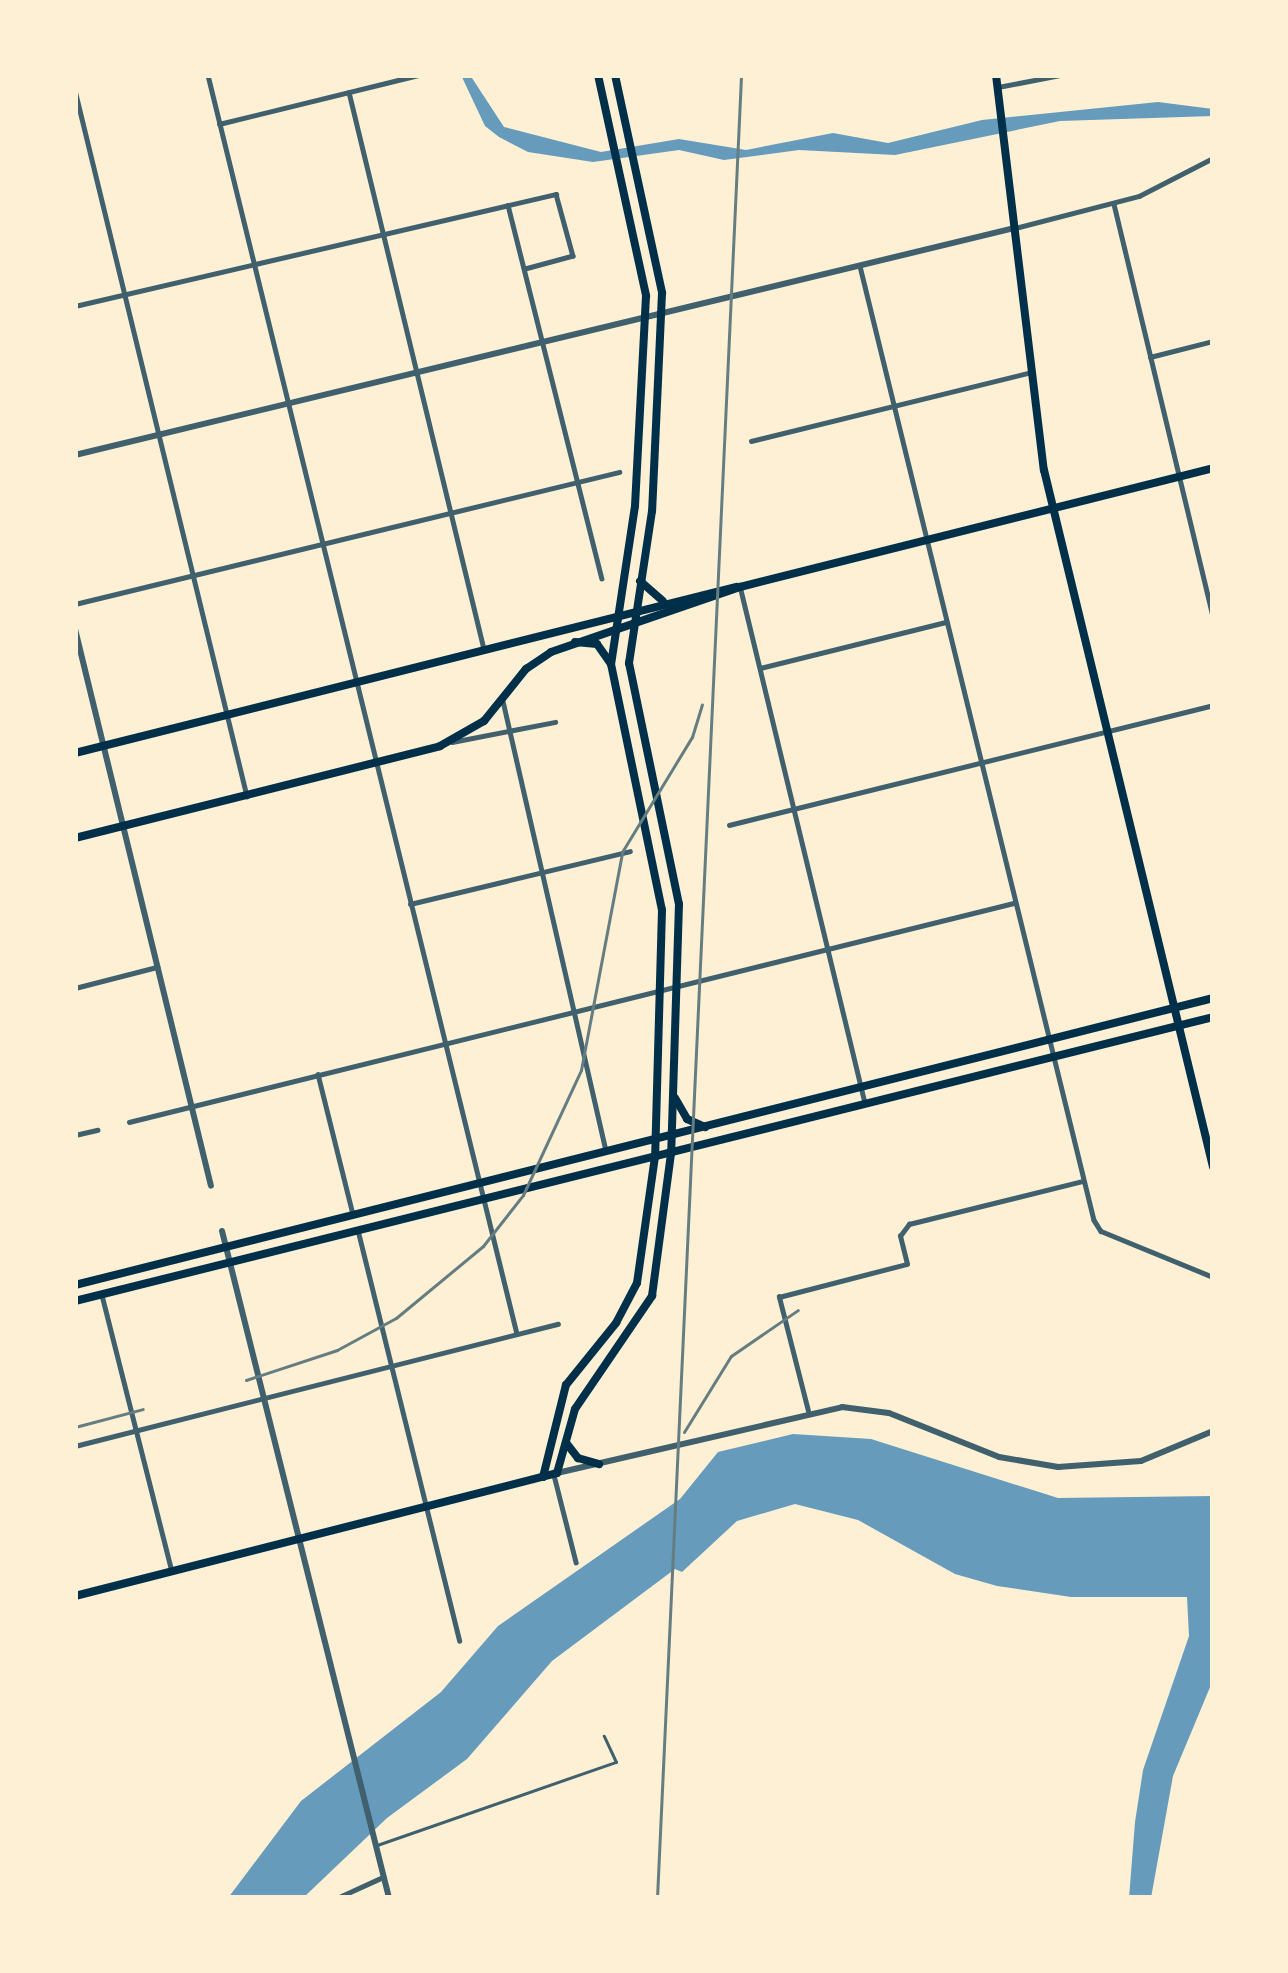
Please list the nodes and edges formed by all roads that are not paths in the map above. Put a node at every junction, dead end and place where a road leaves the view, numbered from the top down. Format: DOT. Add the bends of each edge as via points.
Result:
graph roads {
  1 [pos="208,75"];
  2 [pos="419,75"];
  3 [pos="598,75"];
  4 [pos="615,75"];
  5 [pos="996,75"];
  6 [pos="1061,75"];
  7 [pos="998,87"];
  8 [pos="75,90"];
  9 [pos="349,92"];
  10 [pos="220,124"];
  11 [pos="1210,159"];
  12 [pos="508,203"];
  13 [pos="1114,204"];
  14 [pos="1015,227"];
  15 [pos="383,233"];
  16 [pos="254,265"];
  17 [pos="860,266"];
  18 [pos="525,269"];
  19 [pos="124,295"];
  20 [pos="75,307"];
  21 [pos="662,313"];
  22 [pos="646,316"];
  23 [pos="1213,341"];
  24 [pos="542,342"];
  25 [pos="1150,357"];
  26 [pos="1032,371"];
  27 [pos="416,372"];
  28 [pos="287,403"];
  29 [pos="894,405"];
  30 [pos="158,435"];
  31 [pos="751,441"];
  32 [pos="75,455"];
  33 [pos="1213,468"];
  34 [pos="619,472"];
  35 [pos="1179,476"];
  36 [pos="578,482"];
  37 [pos="1052,508"];
  38 [pos="450,513"];
  39 [pos="927,541"];
  40 [pos="322,544"];
  41 [pos="193,575"];
  42 [pos="602,578"];
  43 [pos="640,581"];
  44 [pos="740,586"];
  45 [pos="664,601"];
  46 [pos="75,604"];
  47 [pos="634,610"];
  48 [pos="617,615"];
  49 [pos="1213,616"];
  50 [pos="946,622"];
  51 [pos="632,625"];
  52 [pos="75,628"];
  53 [pos="615,629"];
  54 [pos="575,642"];
  55 [pos="484,649"];
  56 [pos="611,664"];
  57 [pos="760,668"];
  58 [pos="356,681"];
  59 [pos="502,701"];
  60 [pos="1213,705"];
  61 [pos="227,714"];
  62 [pos="554,722"];
  63 [pos="1108,731"];
  64 [pos="504,735"];
  65 [pos="452,742"];
  66 [pos="104,745"];
  67 [pos="75,753"];
  68 [pos="980,763"];
  69 [pos="376,764"];
  70 [pos="247,796"];
  71 [pos="793,809"];
  72 [pos="729,825"];
  73 [pos="123,827"];
  74 [pos="75,838"];
  75 [pos="630,850"];
  76 [pos="538,872"];
  77 [pos="410,904"];
  78 [pos="1014,904"];
  79 [pos="828,950"];
  80 [pos="157,967"];
  81 [pos="680,986"];
  82 [pos="75,988"];
  83 [pos="661,990"];
  84 [pos="1213,998"];
  85 [pos="1174,1008"];
  86 [pos="572,1012"];
  87 [pos="1213,1017"];
  88 [pos="1179,1026"];
  89 [pos="445,1042"];
  90 [pos="1051,1049"];
  91 [pos="319,1074"];
  92 [pos="862,1089"];
  93 [pos="674,1095"];
  94 [pos="865,1103"];
  95 [pos="191,1106"];
  96 [pos="129,1122"];
  97 [pos="706,1128"];
  98 [pos="97,1130"];
  99 [pos="75,1135"];
  100 [pos="672,1136"];
  101 [pos="655,1140"];
  102 [pos="606,1151"];
  103 [pos="670,1153"];
  104 [pos="655,1157"];
  105 [pos="1213,1167"];
  106 [pos="1083,1181"];
  107 [pos="480,1182"];
  108 [pos="211,1186"];
  109 [pos="484,1198"];
  110 [pos="353,1214"];
  111 [pos="358,1230"];
  112 [pos="222,1231"];
  113 [pos="226,1247"];
  114 [pos="230,1262"];
  115 [pos="1213,1277"];
  116 [pos="75,1285"];
  117 [pos="103,1294"];
  118 [pos="75,1301"];
  119 [pos="558,1324"];
  120 [pos="518,1334"];
  121 [pos="392,1366"];
  122 [pos="264,1399"];
  123 [pos="808,1411"];
  124 [pos="136,1431"];
  125 [pos="1213,1431"];
  126 [pos="566,1440"];
  127 [pos="75,1445"];
  128 [pos="599,1464"];
  129 [pos="556,1474"];
  130 [pos="543,1477"];
  131 [pos="427,1506"];
  132 [pos="298,1538"];
  133 [pos="576,1562"];
  134 [pos="172,1571"];
  135 [pos="75,1597"];
  136 [pos="460,1641"];
  137 [pos="604,1736"];
  138 [pos="375,1845"];
  139 [pos="383,1877"];
  140 [pos="337,1898"];
  141 [pos="388,1898"];
  1 -- 10 [label="street"];
  2 -- 9 [label="street"];
  3 -- 22 [label="main road"];
  4 -- 21 [label="main road"];
  5 -- 7 [label="main road"];
  6 -- 7 [label="street"];
  7 -- 14 [label="main road"];
  8 -- 19 [label="street"];
  9 -- 10 [label="street"];
  9 -- 15 [label="street"];
  10 -- 16 [label="street"];
  11 -- 13 [label="street"];
  12 -- 15 [label="street"];
  12 -- 18 [label="street"];
  12 -- 18 [label="street" via="550,192 562,207 573,256"];
  13 -- 14 [label="street"];
  13 -- 25 [label="street"];
  14 -- 17 [label="street"];
  14 -- 26 [label="main road"];
  15 -- 16 [label="street"];
  15 -- 27 [label="street"];
  16 -- 19 [label="street"];
  16 -- 28 [label="street"];
  17 -- 21 [label="street"];
  17 -- 29 [label="street"];
  18 -- 24 [label="street"];
  19 -- 20 [label="street"];
  19 -- 30 [label="street"];
  21 -- 22 [label="street"];
  21 -- 43 [label="main road"];
  22 -- 24 [label="street"];
  22 -- 48 [label="main road" via="637,491"];
  23 -- 25 [label="street"];
  24 -- 27 [label="street"];
  24 -- 36 [label="street"];
  25 -- 35 [label="street"];
  26 -- 29 [label="street"];
  26 -- 37 [label="main road"];
  27 -- 28 [label="street"];
  27 -- 38 [label="street"];
  28 -- 30 [label="street"];
  28 -- 40 [label="street"];
  29 -- 31 [label="street"];
  29 -- 39 [label="street"];
  30 -- 32 [label="street"];
  30 -- 41 [label="street"];
  33 -- 35 [label="main road"];
  34 -- 36 [label="street"];
  35 -- 37 [label="main road"];
  35 -- 49 [label="street"];
  36 -- 38 [label="street"];
  36 -- 42 [label="street"];
  37 -- 39 [label="main road"];
  37 -- 63 [label="main road"];
  38 -- 40 [label="street"];
  38 -- 55 [label="street"];
  39 -- 44 [label="main road"];
  39 -- 50 [label="street"];
  40 -- 41 [label="street"];
  40 -- 58 [label="street"];
  41 -- 46 [label="street"];
  41 -- 61 [label="street"];
  43 -- 45 [label="main road"];
  43 -- 47 [label="main road"];
  44 -- 45 [label="main road"];
  44 -- 51 [label="main road"];
  44 -- 57 [label="street"];
  45 -- 47 [label="main road"];
  47 -- 48 [label="main road"];
  47 -- 51 [label="main road"];
  48 -- 53 [label="main road"];
  48 -- 55 [label="main road"];
  50 -- 57 [label="street"];
  50 -- 68 [label="street"];
  51 -- 53 [label="main road"];
  51 -- 81 [label="main road" via="631,693 679,904"];
  52 -- 66 [label="street"];
  53 -- 54 [label="main road"];
  53 -- 56 [label="main road"];
  54 -- 56 [label="main road" via="597,644"];
  54 -- 59 [label="main road" via="532,663"];
  55 -- 58 [label="main road"];
  56 -- 83 [label="main road" via="660,892"];
  57 -- 71 [label="street"];
  58 -- 61 [label="main road"];
  58 -- 69 [label="street"];
  59 -- 64 [label="street"];
  59 -- 65 [label="main road"];
  60 -- 63 [label="street"];
  61 -- 66 [label="main road"];
  61 -- 70 [label="street"];
  62 -- 64 [label="street"];
  63 -- 68 [label="street"];
  63 -- 85 [label="main road"];
  64 -- 65 [label="street"];
  64 -- 76 [label="street"];
  65 -- 69 [label="main road"];
  66 -- 67 [label="main road"];
  66 -- 73 [label="street"];
  68 -- 71 [label="street"];
  68 -- 78 [label="street"];
  69 -- 70 [label="main road"];
  69 -- 77 [label="street"];
  70 -- 73 [label="main road"];
  71 -- 72 [label="street"];
  71 -- 79 [label="street"];
  73 -- 74 [label="main road"];
  73 -- 80 [label="street"];
  75 -- 76 [label="street"];
  76 -- 77 [label="street"];
  76 -- 86 [label="street"];
  77 -- 89 [label="street"];
  78 -- 79 [label="street"];
  78 -- 90 [label="street"];
  79 -- 81 [label="street"];
  79 -- 92 [label="street"];
  80 -- 82 [label="street"];
  80 -- 95 [label="street"];
  81 -- 83 [label="street"];
  81 -- 93 [label="main road"];
  83 -- 86 [label="street"];
  83 -- 101 [label="main road"];
  84 -- 85 [label="main road"];
  85 -- 88 [label="main road"];
  85 -- 90 [label="main road"];
  86 -- 89 [label="street"];
  86 -- 102 [label="street"];
  87 -- 88 [label="main road"];
  88 -- 90 [label="main road"];
  88 -- 105 [label="main road"];
  89 -- 91 [label="street"];
  89 -- 107 [label="street"];
  90 -- 92 [label="main road"];
  90 -- 94 [label="main road"];
  90 -- 106 [label="street"];
  91 -- 95 [label="street"];
  91 -- 110 [label="street"];
  92 -- 94 [label="street"];
  92 -- 97 [label="main road"];
  93 -- 97 [label="main road" via="687,1119"];
  93 -- 100 [label="main road"];
  94 -- 103 [label="main road"];
  95 -- 96 [label="street"];
  95 -- 108 [label="street"];
  97 -- 100 [label="main road"];
  98 -- 99 [label="street"];
  100 -- 101 [label="main road"];
  100 -- 103 [label="main road"];
  101 -- 102 [label="main road"];
  101 -- 104 [label="main road"];
  102 -- 107 [label="main road"];
  103 -- 104 [label="main road"];
  103 -- 126 [label="main road" via="652,1296 582,1396"];
  104 -- 109 [label="main road"];
  104 -- 130 [label="main road" via="637,1283 566,1385"];
  106 -- 115 [label="street" via="1101,1231"];
  106 -- 123 [label="street" via="909,1224 900,1236 907,1264 779,1297"];
  107 -- 109 [label="street"];
  107 -- 110 [label="main road"];
  109 -- 111 [label="main road"];
  109 -- 120 [label="street"];
  110 -- 113 [label="main road"];
  111 -- 114 [label="main road"];
  111 -- 121 [label="street"];
  112 -- 113 [label="street"];
  113 -- 114 [label="street"];
  113 -- 116 [label="main road"];
  114 -- 117 [label="main road"];
  114 -- 122 [label="street"];
  117 -- 118 [label="main road"];
  117 -- 124 [label="street"];
  119 -- 120 [label="street"];
  120 -- 121 [label="street"];
  121 -- 122 [label="street"];
  121 -- 131 [label="street"];
  122 -- 124 [label="street"];
  122 -- 132 [label="street"];
  123 -- 125 [label="street" via="870,1408 1000,1457 1058,1467 1133,1462"];
  123 -- 128 [label="street"];
  124 -- 127 [label="street"];
  124 -- 134 [label="street"];
  126 -- 128 [label="main road" via="578,1458"];
  126 -- 129 [label="main road"];
  128 -- 129 [label="street"];
  129 -- 130 [label="main road"];
  129 -- 133 [label="street"];
  130 -- 131 [label="main road"];
  131 -- 132 [label="main road"];
  131 -- 136 [label="street"];
  132 -- 134 [label="main road"];
  132 -- 138 [label="street"];
  134 -- 135 [label="main road"];
  137 -- 138 [label="lane" via="616,1762"];
  138 -- 139 [label="street"];
  139 -- 140 [label="street"];
  139 -- 141 [label="street"];
}
